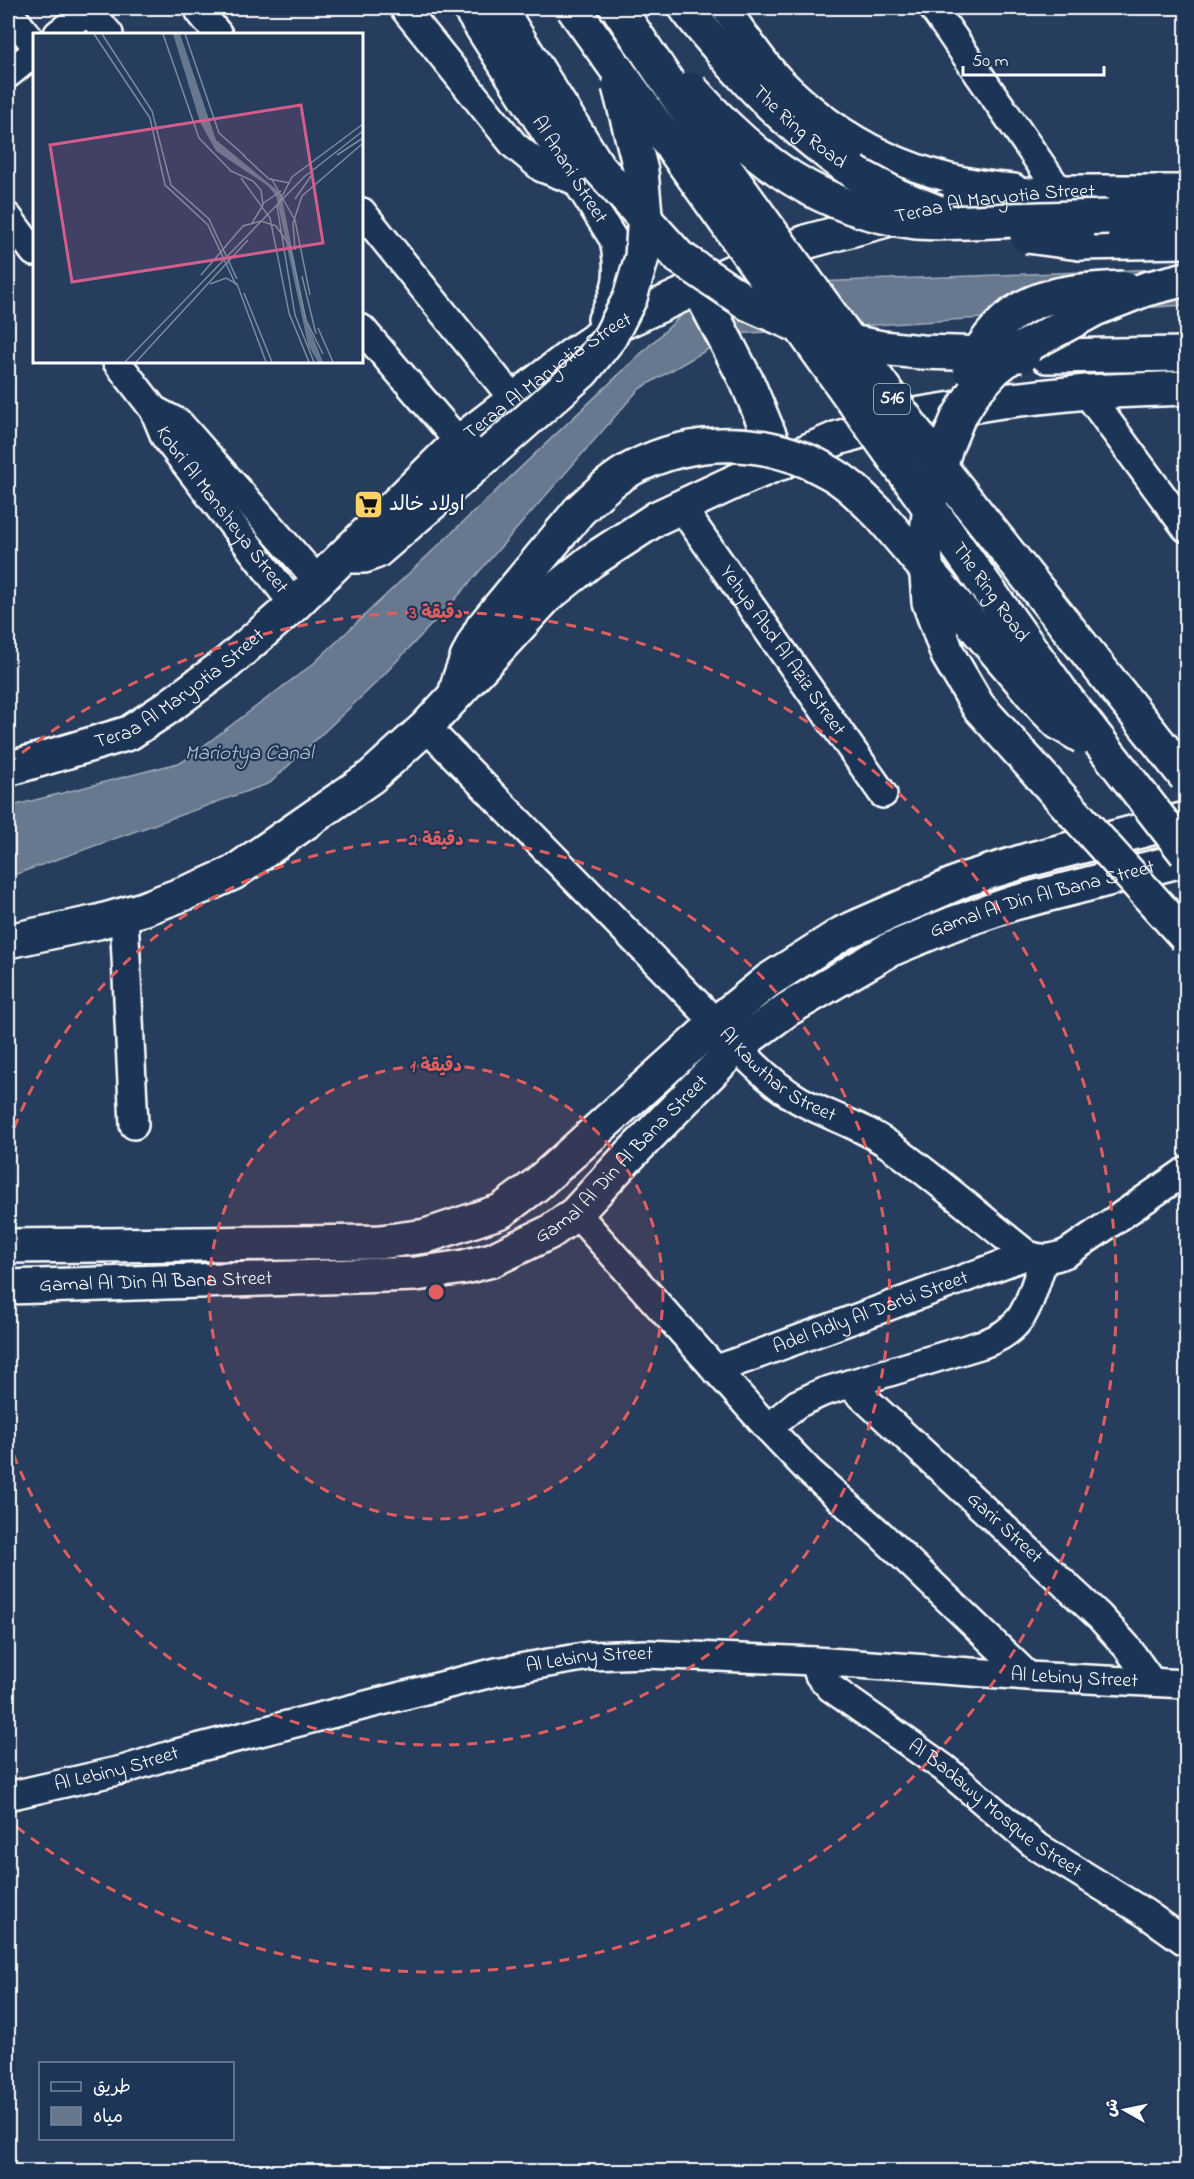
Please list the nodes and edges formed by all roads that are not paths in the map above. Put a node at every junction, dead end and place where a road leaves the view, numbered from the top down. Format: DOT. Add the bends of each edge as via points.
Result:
graph roads {
  1 [pos="201,8"];
  2 [pos="404,8"];
  3 [pos="466,8"];
  4 [pos="499,8"];
  5 [pos="573,8"];
  6 [pos="618,8"];
  7 [pos="686,8"];
  8 [pos="725,8"];
  9 [pos="933,8"];
  10 [pos="87,9"];
  11 [pos="8,10"];
  12 [pos="59,33"];
  13 [pos="108,33"];
  14 [pos="217,33"];
  15 [pos="33,43"];
  16 [pos="33,54"];
  17 [pos="614,67"];
  18 [pos="8,74"];
  19 [pos="576,181"];
  20 [pos="1060,192"];
  21 [pos="1186,192"];
  22 [pos="363,213"];
  23 [pos="1186,213"];
  24 [pos="8,217"];
  25 [pos="1186,241"];
  26 [pos="33,251"];
  27 [pos="1186,279"];
  28 [pos="1186,293"];
  29 [pos="702,294"];
  30 [pos="363,330"];
  31 [pos="591,342"];
  32 [pos="1186,354"];
  33 [pos="118,363"];
  34 [pos="1186,388"];
  35 [pos="1086,392"];
  36 [pos="514,400"];
  37 [pos="154,410"];
  38 [pos="459,442"];
  39 [pos="781,463"];
  40 [pos="681,507"];
  41 [pos="1186,528"];
  42 [pos="344,556"];
  43 [pos="1013,559"];
  44 [pos="319,582"];
  45 [pos="294,605"];
  46 [pos="454,695"];
  47 [pos="426,727"];
  48 [pos="1102,746"];
  49 [pos="8,769"];
  50 [pos="1186,777"];
  51 [pos="883,794"];
  52 [pos="1186,819"];
  53 [pos="1186,853"];
  54 [pos="1186,859"];
  55 [pos="124,915"];
  56 [pos="1186,937"];
  57 [pos="8,940"];
  58 [pos="769,980"];
  59 [pos="788,1009"];
  60 [pos="726,1035"];
  61 [pos="134,1125"];
  62 [pos="1186,1171"];
  63 [pos="576,1213"];
  64 [pos="8,1246"];
  65 [pos="1036,1257"];
  66 [pos="8,1287"];
  67 [pos="715,1370"];
  68 [pos="849,1384"];
  69 [pos="768,1428"];
  70 [pos="814,1661"];
  71 [pos="1028,1676"];
  72 [pos="1151,1681"];
  73 [pos="1186,1684"];
  74 [pos="8,1796"];
  75 [pos="1186,1942"];
  1 -- 14 [label="street" via="200,12"];
  2 -- 19 [label="street" via="514,145 542,168"];
  3 -- 19 [label="street, Al Anani Street"];
  4 -- 32 [label="main road, bridge" via="598,167 679,257 749,304 824,337 882,348 1047,356"];
  5 -- 17 [label="main road, The Ring Road / 516, bridge"];
  6 -- 23 [label="main road, bridge" via="704,103 777,170 820,195 868,213 918,222"];
  6 -- 43 [label="main road, The Ring Road / 516, bridge" via="736,184 945,473"];
  7 -- 25 [label="main road, The Ring Road, bridge" via="773,109 816,146 898,196 942,215 1036,237 1079,243"];
  8 -- 20 [label="street" via="776,76 820,117 870,149 924,172 982,185"];
  9 -- 20 [label="street"];
  10 -- 12 [label="street"];
  10 -- 13 [label="street"];
  11 -- 15 [label="street"];
  16 -- 18 [label="street"];
  17 -- 42 [label="main road, bridge" via="641,171 645,214 642,257 630,298 610,337 583,370 377,551"];
  17 -- 48 [label="main road, The Ring Road / 516, bridge"];
  19 -- 31 [label="street, Al Anani Street" via="614,240 619,266 616,292"];
  20 -- 21 [label="main road, Teraa Al Maryotia Street"];
  20 -- 29 [label="main road, Teraa Al Maryotia Street" via="966,202 810,241"];
  22 -- 36 [label="street"];
  24 -- 26 [label="street"];
  27 -- 56 [label="main road, bridge" via="1146,289 1095,309 1019,350 995,369 974,392 946,447 931,497 925,549 929,602 948,655 978,706"];
  28 -- 43 [label="main road, bridge" via="1128,288 1050,295 1023,307 999,325 980,348 962,394 960,434 968,467"];
  29 -- 31 [label="main road, Teraa Al Maryotia Street" via="617,325"];
  29 -- 39 [label="main road" via="760,410"];
  30 -- 38 [label="street"];
  31 -- 36 [label="main road, Teraa Al Maryotia Street"];
  33 -- 37 [label="street, Kobri Al Mansheya Street"];
  34 -- 35 [label="main road"];
  35 -- 39 [label="main road" via="915,415 838,438"];
  35 -- 41 [label="street"];
  36 -- 38 [label="main road, Teraa Al Maryotia Street"];
  37 -- 44 [label="street, Kobri Al Mansheya Street" via="179,423"];
  37 -- 45 [label="street, Kobri Al Mansheya Street" via="165,437"];
  38 -- 42 [label="main road, Teraa Al Maryotia Street"];
  39 -- 40 [label="main road"];
  40 -- 46 [label="main road" via="591,561 546,597"];
  40 -- 51 [label="street, Yehya Abd Al Aziz Street"];
  42 -- 44 [label="main road, Teraa Al Maryotia Street"];
  43 -- 50 [label="main road, The Ring Road / 516, bridge"];
  44 -- 45 [label="main road, Teraa Al Maryotia Street"];
  45 -- 49 [label="main road, Teraa Al Maryotia Street" via="226,664 129,734"];
  46 -- 47 [label="main road"];
  46 -- 48 [label="main road, bridge" via="470,648 483,627 579,511 604,487 632,468 663,455 731,444 764,447 797,457 828,471 856,491 1044,708 1059,723"];
  47 -- 55 [label="main road" via="371,777 233,873"];
  47 -- 60 [label="street, Al Kawthar Street"];
  48 -- 53 [label="main road, The Ring Road / 516, bridge"];
  52 -- 58 [label="main road, Gamal Al Din Al Bana Street" via="966,879 843,933"];
  54 -- 59 [label="main road, Gamal Al Din Al Bana Street" via="1014,903 952,924 889,950"];
  55 -- 57 [label="main road"];
  55 -- 61 [label="street"];
  58 -- 59 [label="main road"];
  58 -- 60 [label="main road, Gamal Al Din Al Bana Street"];
  59 -- 60 [label="main road, Gamal Al Din Al Bana Street"];
  60 -- 63 [label="main road, Gamal Al Din Al Bana Street" via="624,1161"];
  60 -- 64 [label="main road, Gamal Al Din Al Bana Street" via="501,1211 426,1236 380,1242"];
  60 -- 65 [label="street, Al Kawthar Street" via="777,1085 888,1144"];
  62 -- 65 [label="street" via="1068,1253 1056,1258"];
  63 -- 66 [label="main road, Gamal Al Din Al Bana Street" via="550,1232 492,1260 442,1271"];
  63 -- 67 [label="street"];
  65 -- 67 [label="street, Adel Adly Al Darbi Street"];
  65 -- 68 [label="street" via="1024,1312 1008,1333"];
  67 -- 69 [label="street"];
  68 -- 69 [label="street" via="797,1404"];
  68 -- 72 [label="street, Garir Street" via="1099,1616"];
  69 -- 71 [label="street"];
  70 -- 71 [label="street, Al Lebiny Street"];
  70 -- 74 [label="street, Al Lebiny Street" via="646,1654 559,1660 496,1672"];
  70 -- 75 [label="street, Al Badawy Mosque Street" via="819,1675 831,1688 944,1768 1021,1835"];
  71 -- 72 [label="street, Al Lebiny Street"];
  72 -- 73 [label="street, Al Lebiny Street"];
}
